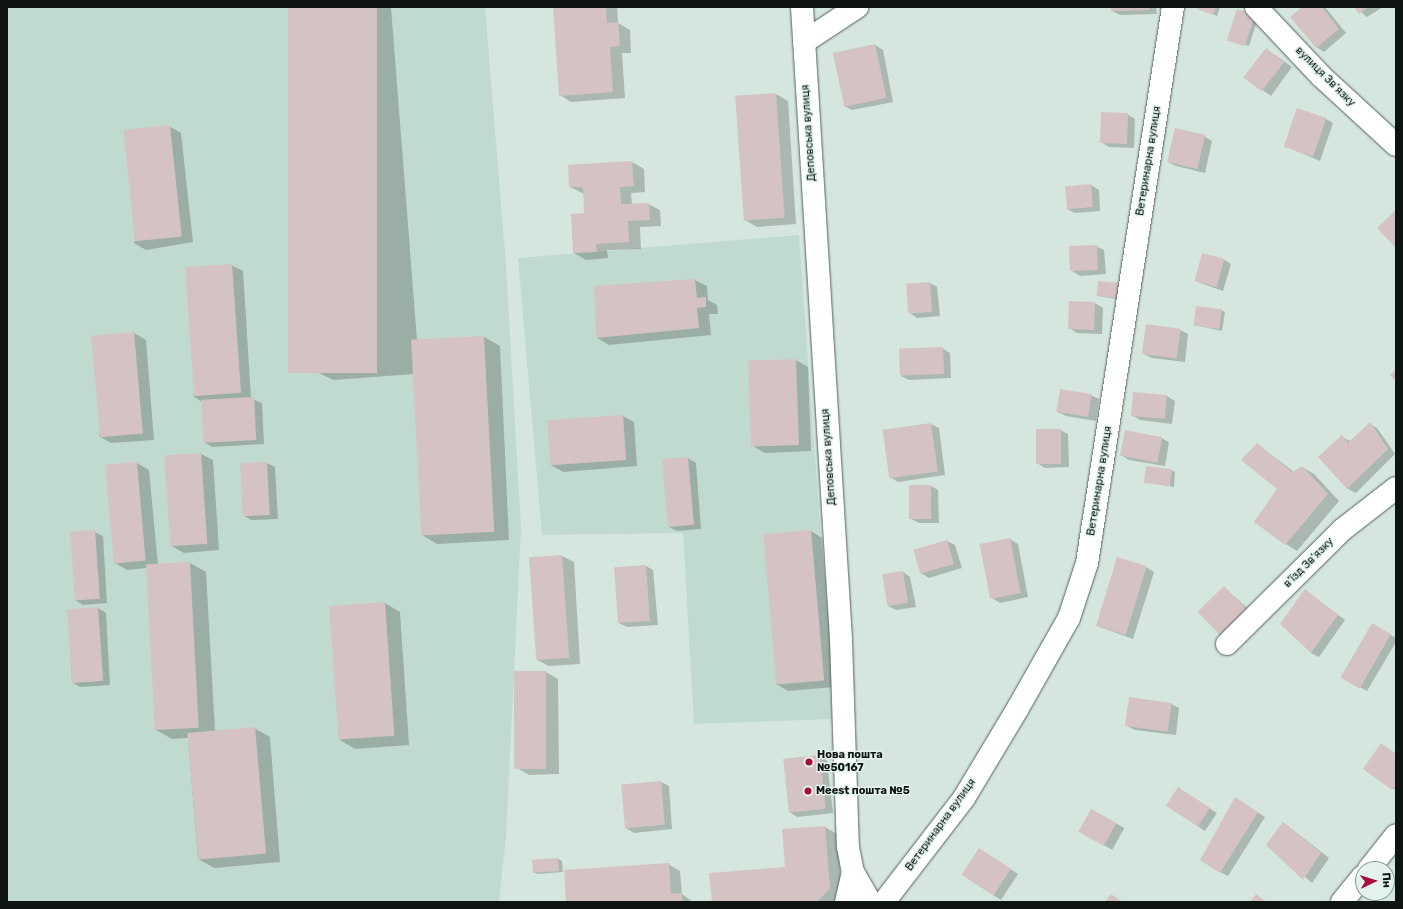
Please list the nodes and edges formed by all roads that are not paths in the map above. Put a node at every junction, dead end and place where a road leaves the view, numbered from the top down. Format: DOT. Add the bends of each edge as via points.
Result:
graph roads {
  1 [pos="802,7"];
  2 [pos="857,7"];
  3 [pos="1173,7"];
  4 [pos="1256,7"];
  5 [pos="804,42"];
  6 [pos="1396,146"];
  7 [pos="1396,488"];
  8 [pos="1227,644"];
  9 [pos="1396,835"];
  10 [pos="1375,861"];
  11 [pos="853,872"];
  12 [pos="1355,886"];
  13 [pos="846,902"];
  14 [pos="870,902"];
  15 [pos="884,902"];
  16 [pos="1342,902"];
  1 -- 5 [label="street, Деповська вулиця"];
  2 -- 5 [label="street"];
  3 -- 15 [label="street, Ветеринарна вулиця" via="1087,563 1069,618 1018,708 964,798"];
  4 -- 6 [label="street, вулиця Зв’язку" via="1321,76"];
  5 -- 11 [label="street, Деповська вулиця" via="840,632 848,847"];
  7 -- 8 [label="street, в’їзд Зв’язку" via="1342,530"];
  9 -- 10 [label="street"];
  11 -- 13 [label="street"];
  11 -- 14 [label="street, Деповська вулиця"];
  12 -- 16 [label="street"];
}
